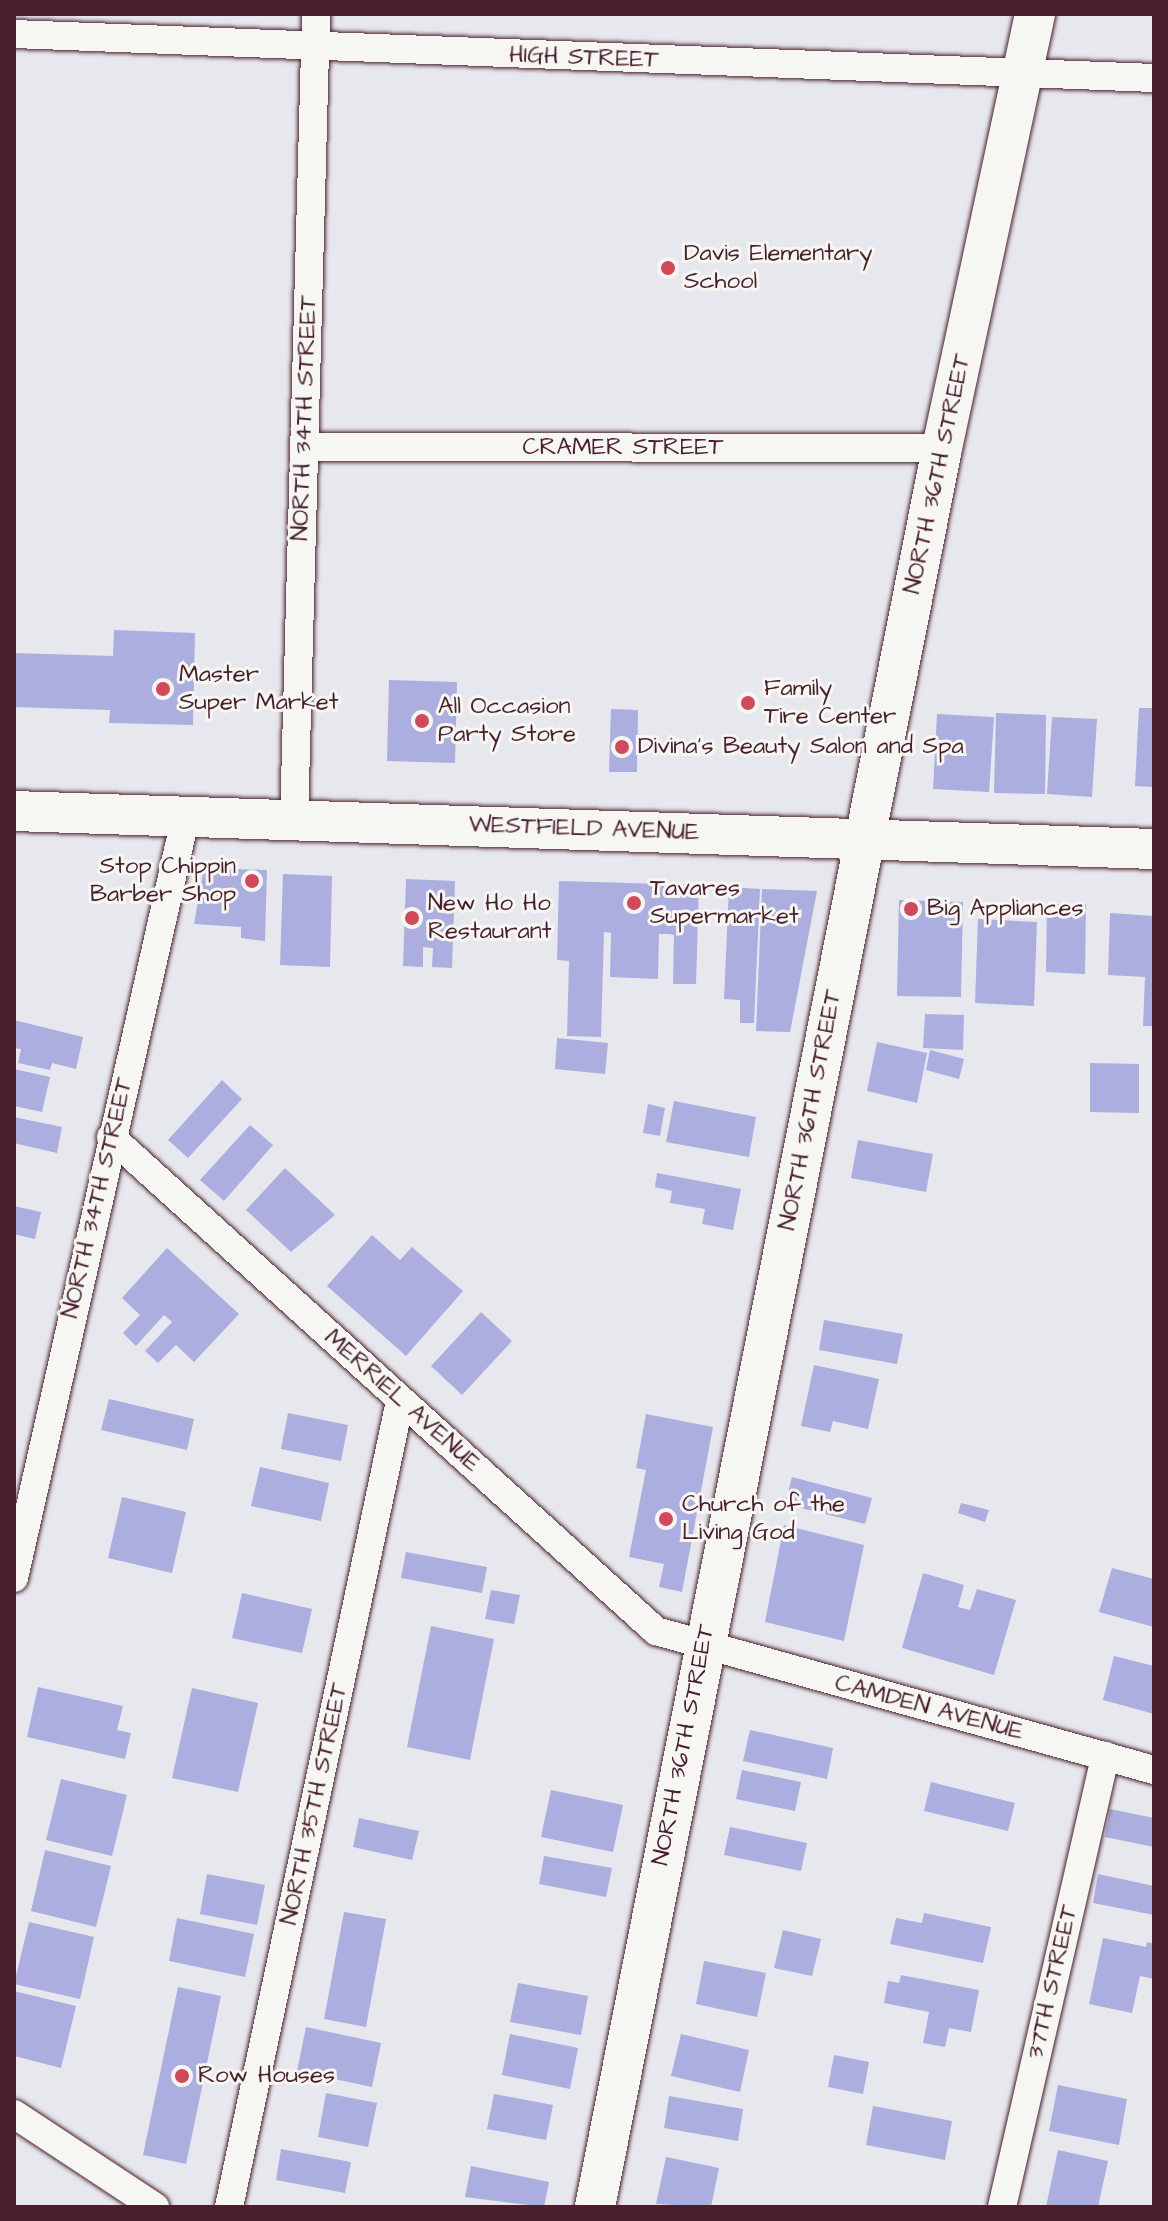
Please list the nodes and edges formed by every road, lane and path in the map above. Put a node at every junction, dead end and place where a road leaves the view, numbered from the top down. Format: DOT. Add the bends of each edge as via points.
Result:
graph roads {
  1 [pos="316,14"];
  2 [pos="1035,14"];
  3 [pos="14,34"];
  4 [pos="315,48"];
  5 [pos="1023,73"];
  6 [pos="1154,78"];
  7 [pos="305,447"];
  8 [pos="942,448"];
  9 [pos="14,811"];
  10 [pos="185,819"];
  11 [pos="294,822"];
  12 [pos="866,837"];
  13 [pos="1154,849"];
  14 [pos="111,1137"];
  15 [pos="400,1401"];
  16 [pos="14,1578"];
  17 [pos="703,1646"];
  18 [pos="1105,1756"];
  19 [pos="1154,1770"];
  20 [pos="14,2114"];
  21 [pos="155,2207"];
  22 [pos="229,2207"];
  23 [pos="595,2207"];
  24 [pos="1002,2207"];
  1 -- 4 [label="street, NORTH 34TH STREET"];
  2 -- 5 [label="street, NORTH 36TH STREET"];
  3 -- 4 [label="street, HIGH STREET"];
  4 -- 5 [label="street, HIGH STREET"];
  4 -- 7 [label="street, NORTH 34TH STREET"];
  5 -- 6 [label="street, HIGH STREET"];
  5 -- 8 [label="street, NORTH 36TH STREET"];
  7 -- 8 [label="street, CRAMER STREET"];
  7 -- 11 [label="street, NORTH 34TH STREET"];
  8 -- 12 [label="street, NORTH 36TH STREET"];
  9 -- 10 [label="street, WESTFIELD AVENUE"];
  10 -- 11 [label="street, WESTFIELD AVENUE"];
  10 -- 14 [label="street, NORTH 34TH STREET"];
  11 -- 12 [label="street, WESTFIELD AVENUE"];
  12 -- 13 [label="street, WESTFIELD AVENUE"];
  12 -- 17 [label="street, NORTH 36TH STREET"];
  14 -- 15 [label="street, MERRIEL AVENUE"];
  14 -- 16 [label="street, NORTH 34TH STREET"];
  15 -- 17 [label="street, MERRIEL AVENUE" via="656,1631"];
  15 -- 22 [label="street, NORTH 35TH STREET"];
  17 -- 18 [label="street, CAMDEN AVENUE"];
  17 -- 23 [label="street, NORTH 36TH STREET"];
  18 -- 19 [label="street, CAMDEN AVENUE"];
  18 -- 24 [label="street, 37TH STREET"];
  20 -- 21 [label="street"];
}
